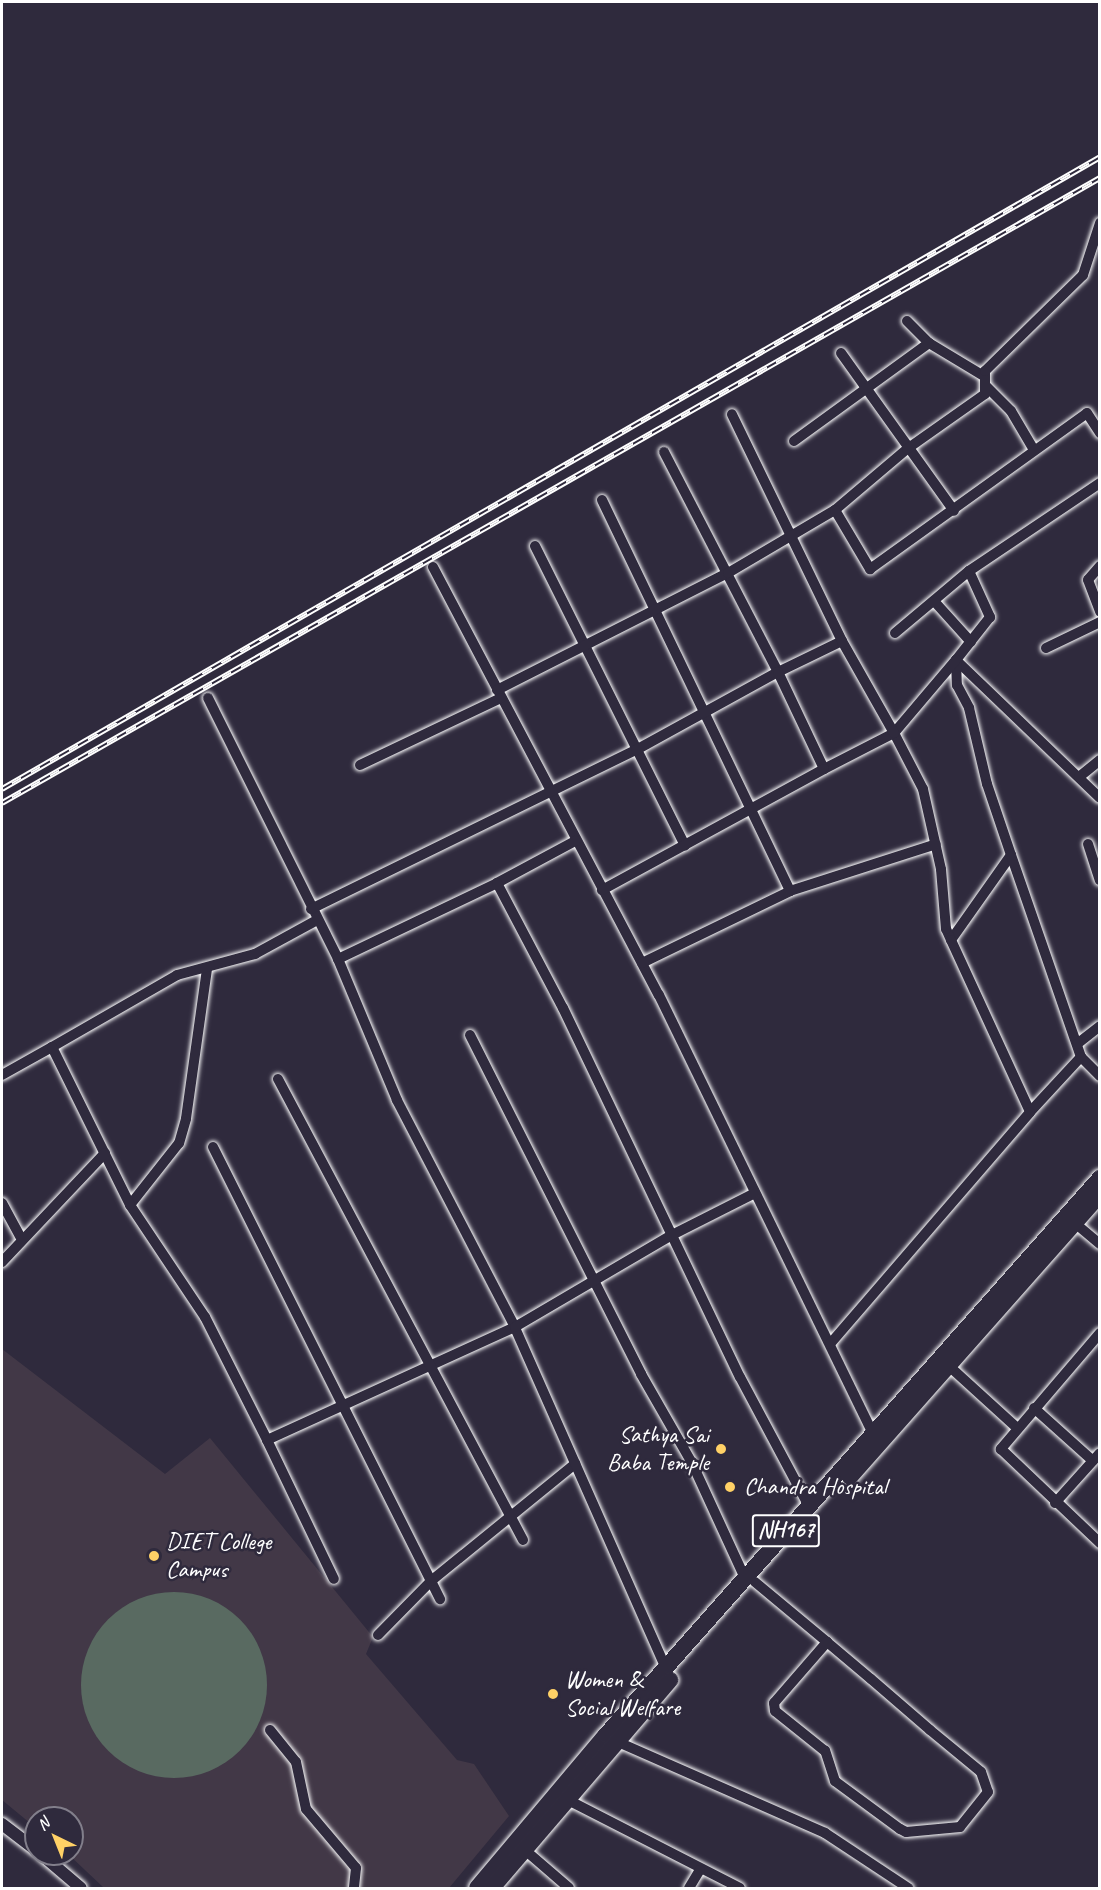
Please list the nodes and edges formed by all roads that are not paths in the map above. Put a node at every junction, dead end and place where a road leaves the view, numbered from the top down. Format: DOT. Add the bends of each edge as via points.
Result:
graph roads {
  1 [pos="1100,223"];
  2 [pos="907,321"];
  3 [pos="928,343"];
  4 [pos="841,353"];
  5 [pos="984,380"];
  6 [pos="867,390"];
  7 [pos="732,414"];
  8 [pos="1100,434"];
  9 [pos="794,441"];
  10 [pos="907,449"];
  11 [pos="1035,450"];
  12 [pos="664,452"];
  13 [pos="1100,483"];
  14 [pos="602,500"];
  15 [pos="836,510"];
  16 [pos="954,511"];
  17 [pos="793,537"];
  18 [pos="535,546"];
  19 [pos="1100,566"];
  20 [pos="433,567"];
  21 [pos="969,571"];
  22 [pos="728,573"];
  23 [pos="934,601"];
  24 [pos="657,609"];
  25 [pos="1100,612"];
  26 [pos="1100,622"];
  27 [pos="896,633"];
  28 [pos="842,641"];
  29 [pos="970,642"];
  30 [pos="585,646"];
  31 [pos="1046,648"];
  32 [pos="956,660"];
  33 [pos="778,672"];
  34 [pos="499,694"];
  35 [pos="208,698"];
  36 [pos="706,712"];
  37 [pos="894,733"];
  38 [pos="636,750"];
  39 [pos="1100,760"];
  40 [pos="360,765"];
  41 [pos="824,769"];
  42 [pos="1079,777"];
  43 [pos="552,794"];
  44 [pos="1100,798"];
  45 [pos="751,811"];
  46 [pos="575,841"];
  47 [pos="936,844"];
  48 [pos="1088,844"];
  49 [pos="685,846"];
  50 [pos="1011,855"];
  51 [pos="1100,880"];
  52 [pos="497,883"];
  53 [pos="602,890"];
  54 [pos="790,891"];
  55 [pos="311,909"];
  56 [pos="317,920"];
  57 [pos="951,940"];
  58 [pos="338,959"];
  59 [pos="642,963"];
  60 [pos="207,969"];
  61 [pos="1100,1026"];
  62 [pos="470,1035"];
  63 [pos="1077,1044"];
  64 [pos="52,1047"];
  65 [pos="1081,1057"];
  66 [pos="2,1075"];
  67 [pos="1100,1076"];
  68 [pos="278,1079"];
  69 [pos="1030,1112"];
  70 [pos="213,1147"];
  71 [pos="105,1153"];
  72 [pos="1100,1178"];
  73 [pos="755,1193"];
  74 [pos="1100,1194"];
  75 [pos="2,1203"];
  76 [pos="130,1205"];
  77 [pos="1070,1219"];
  78 [pos="672,1235"];
  79 [pos="22,1240"];
  80 [pos="1100,1244"];
  81 [pos="2,1262"];
  82 [pos="595,1280"];
  83 [pos="515,1327"];
  84 [pos="1100,1332"];
  85 [pos="830,1344"];
  86 [pos="432,1365"];
  87 [pos="949,1365"];
  88 [pos="343,1406"];
  89 [pos="1034,1408"];
  90 [pos="1016,1427"];
  91 [pos="872,1432"];
  92 [pos="267,1440"];
  93 [pos="1096,1457"];
  94 [pos="575,1464"];
  95 [pos="1055,1503"];
  96 [pos="809,1506"];
  97 [pos="510,1515"];
  98 [pos="523,1540"];
  99 [pos="1100,1543"];
  100 [pos="334,1579"];
  101 [pos="750,1580"];
  102 [pos="431,1581"];
  103 [pos="440,1599"];
  104 [pos="378,1635"];
  105 [pos="827,1642"];
  106 [pos="668,1674"];
  107 [pos="270,1730"];
  108 [pos="618,1742"];
  109 [pos="568,1800"];
  110 [pos="2,1824"];
  111 [pos="24,1841"];
  112 [pos="525,1850"];
  113 [pos="55,1866"];
  114 [pos="700,1870"];
  115 [pos="81,1888"];
  116 [pos="354,1888"];
  117 [pos="477,1888"];
  118 [pos="492,1888"];
  119 [pos="569,1888"];
  120 [pos="689,1888"];
  121 [pos="740,1888"];
  122 [pos="908,1888"];
  1 -- 5 [label="street" via="1083,275"];
  2 -- 3 [label="street"];
  3 -- 5 [label="street"];
  3 -- 6 [label="street"];
  4 -- 6 [label="street"];
  5 -- 10 [label="street" via="985,394"];
  5 -- 11 [label="street" via="1011,411"];
  6 -- 9 [label="street"];
  6 -- 10 [label="street"];
  7 -- 17 [label="street"];
  8 -- 11 [label="street" via="1087,413"];
  10 -- 15 [label="street"];
  10 -- 16 [label="street"];
  11 -- 16 [label="street"];
  12 -- 22 [label="street"];
  13 -- 21 [label="street"];
  14 -- 24 [label="street"];
  15 -- 16 [label="street" via="870,569"];
  15 -- 17 [label="street"];
  17 -- 22 [label="street"];
  17 -- 28 [label="street"];
  18 -- 30 [label="street"];
  19 -- 25 [label="street" via="1088,580"];
  20 -- 34 [label="street"];
  21 -- 23 [label="street"];
  21 -- 29 [label="street" via="990,617"];
  22 -- 24 [label="street"];
  22 -- 33 [label="street"];
  23 -- 27 [label="street"];
  23 -- 29 [label="street"];
  24 -- 30 [label="street"];
  24 -- 36 [label="street"];
  26 -- 31 [label="street"];
  28 -- 33 [label="street"];
  28 -- 37 [label="street"];
  29 -- 32 [label="street"];
  30 -- 34 [label="street"];
  30 -- 38 [label="street"];
  32 -- 37 [label="street"];
  32 -- 42 [label="street"];
  32 -- 50 [label="street" via="957,685 969,708 987,784"];
  33 -- 36 [label="street"];
  33 -- 41 [label="street"];
  34 -- 40 [label="street"];
  34 -- 43 [label="street"];
  35 -- 55 [label="street"];
  36 -- 38 [label="street"];
  36 -- 45 [label="street"];
  37 -- 41 [label="street"];
  37 -- 47 [label="street" via="923,789"];
  38 -- 43 [label="street"];
  38 -- 49 [label="street"];
  39 -- 42 [label="street"];
  41 -- 45 [label="street"];
  42 -- 44 [label="street"];
  43 -- 46 [label="street"];
  43 -- 55 [label="street"];
  45 -- 49 [label="street"];
  45 -- 54 [label="street"];
  46 -- 52 [label="street"];
  46 -- 53 [label="street"];
  47 -- 54 [label="street"];
  47 -- 57 [label="street" via="946,928"];
  48 -- 51 [label="street"];
  49 -- 53 [label="street"];
  50 -- 57 [label="street"];
  50 -- 63 [label="street"];
  52 -- 58 [label="street"];
  52 -- 78 [label="street" via="563,1008"];
  53 -- 59 [label="street"];
  54 -- 59 [label="street"];
  55 -- 56 [label="street"];
  56 -- 58 [label="street"];
  56 -- 60 [label="street" via="255,954"];
  57 -- 69 [label="street"];
  58 -- 83 [label="street" via="397,1100"];
  59 -- 73 [label="street"];
  60 -- 64 [label="street" via="177,975"];
  60 -- 76 [label="street" via="186,1119 179,1143"];
  61 -- 63 [label="street"];
  62 -- 82 [label="street" via="529,1158"];
  63 -- 65 [label="street"];
  64 -- 66 [label="street"];
  64 -- 71 [label="street"];
  65 -- 67 [label="street"];
  65 -- 69 [label="street"];
  68 -- 86 [label="street"];
  69 -- 85 [label="street"];
  70 -- 88 [label="street"];
  71 -- 76 [label="street"];
  71 -- 79 [label="street"];
  72 -- 77 [label="highway, NH167"];
  73 -- 78 [label="street"];
  73 -- 85 [label="street"];
  74 -- 77 [label="highway, NH167"];
  75 -- 79 [label="street"];
  76 -- 92 [label="street" via="205,1317"];
  77 -- 80 [label="street"];
  77 -- 87 [label="highway, NH167"];
  77 -- 91 [label="highway, NH167"];
  78 -- 82 [label="street"];
  78 -- 96 [label="street" via="740,1377"];
  79 -- 81 [label="street"];
  82 -- 83 [label="street"];
  82 -- 101 [label="street"];
  83 -- 86 [label="street"];
  83 -- 94 [label="street"];
  84 -- 89 [label="street"];
  85 -- 91 [label="street"];
  86 -- 88 [label="street"];
  86 -- 97 [label="street"];
  87 -- 90 [label="street"];
  87 -- 101 [label="highway, NH167"];
  88 -- 92 [label="street"];
  88 -- 102 [label="street"];
  89 -- 90 [label="street"];
  89 -- 93 [label="street"];
  90 -- 95 [label="street" via="1001,1444 1003,1455"];
  91 -- 96 [label="highway, NH167"];
  92 -- 100 [label="street"];
  93 -- 95 [label="street"];
  94 -- 97 [label="street"];
  94 -- 106 [label="street"];
  95 -- 99 [label="street"];
  96 -- 101 [label="highway, NH167"];
  97 -- 98 [label="street"];
  97 -- 102 [label="street"];
  101 -- 105 [label="street"];
  101 -- 106 [label="highway, NH167"];
  102 -- 103 [label="street"];
  102 -- 104 [label="street"];
  105 -- 105 [label="street" via="981,1772 988,1792 960,1827 906,1832 900,1829 835,1781 825,1751 775,1711 774,1703"];
  106 -- 108 [label="highway, NH167"];
  106 -- 117 [label="highway, NH167"];
  107 -- 116 [label="street" via="296,1762 306,1809 356,1868"];
  108 -- 109 [label="highway, NH167"];
  108 -- 122 [label="street" via="825,1833"];
  109 -- 112 [label="highway, NH167"];
  109 -- 114 [label="street"];
  110 -- 111 [label="street"];
  112 -- 118 [label="highway, NH167"];
  112 -- 119 [label="street"];
  113 -- 115 [label="street"];
  114 -- 120 [label="street"];
  114 -- 121 [label="street"];
}
